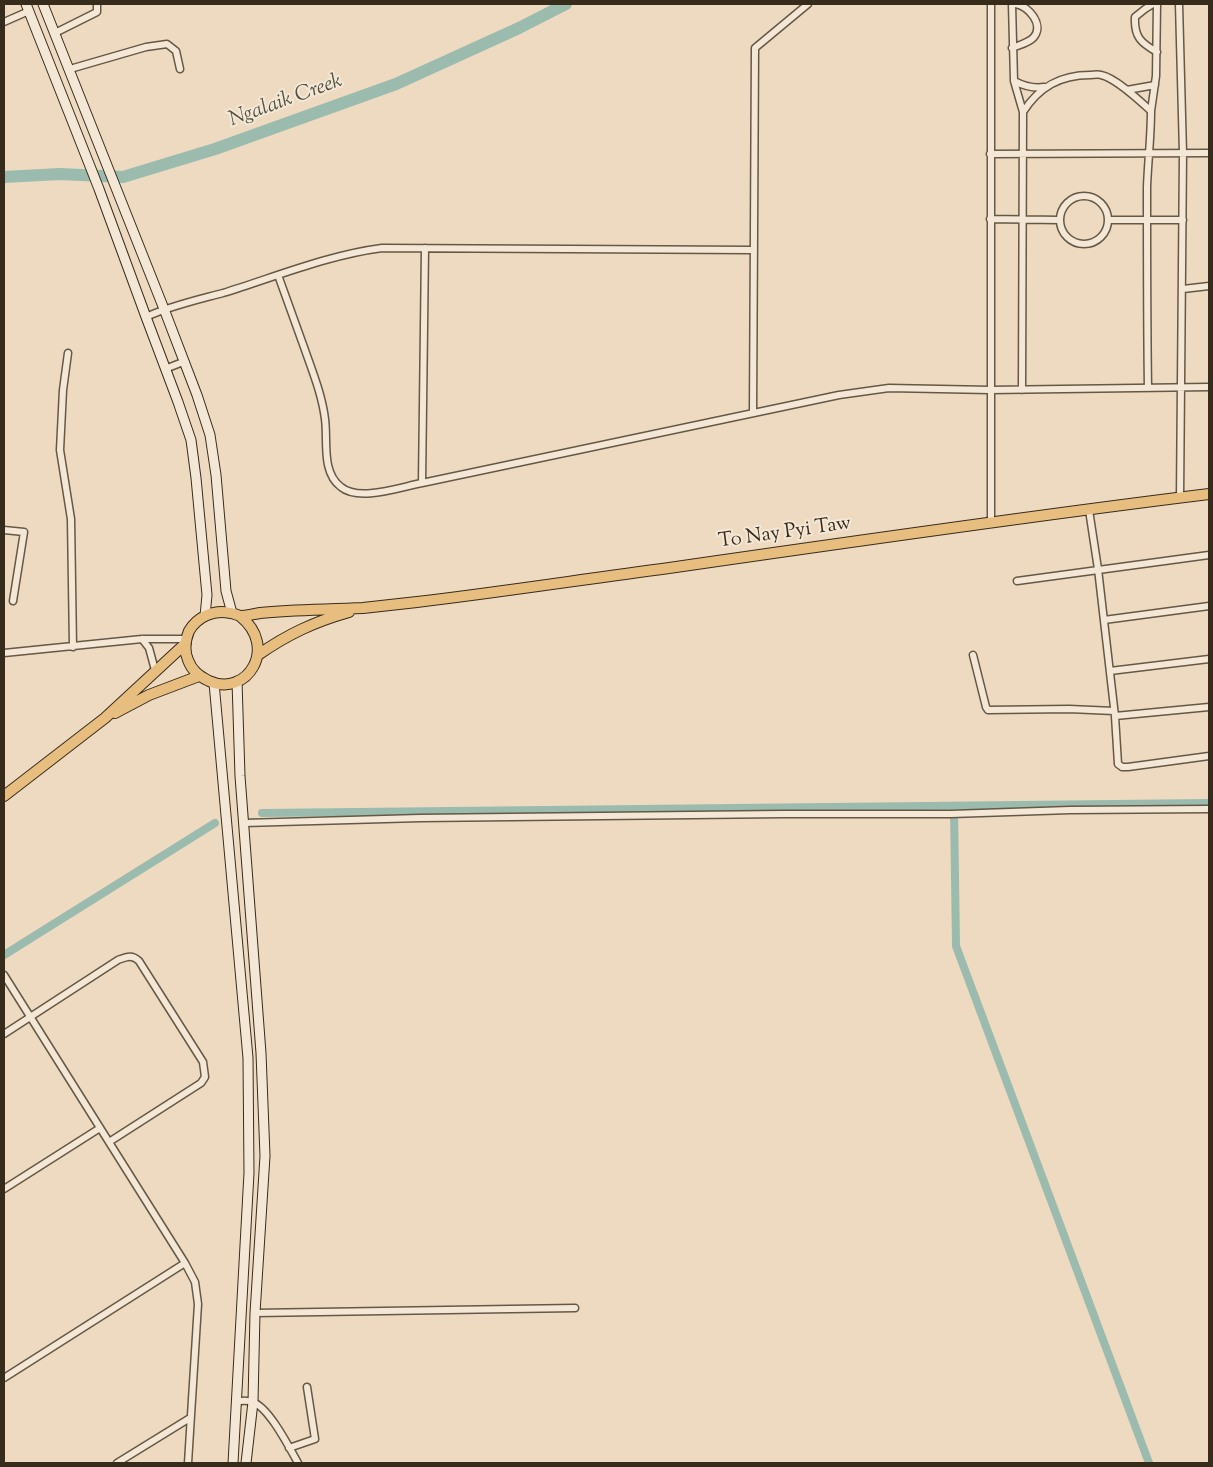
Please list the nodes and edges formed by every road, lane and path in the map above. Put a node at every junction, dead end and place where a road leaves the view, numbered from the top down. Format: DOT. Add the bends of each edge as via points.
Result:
graph roads {
  1 [pos="43,4"];
  2 [pos="97,4"];
  3 [pos="808,4"];
  4 [pos="991,4"];
  5 [pos="1012,4"];
  6 [pos="1016,4"];
  7 [pos="1155,4"];
  8 [pos="1179,4"];
  9 [pos="28,7"];
  10 [pos="4,22"];
  11 [pos="55,33"];
  12 [pos="1012,48"];
  13 [pos="1157,52"];
  14 [pos="180,69"];
  15 [pos="70,70"];
  16 [pos="1014,81"];
  17 [pos="1155,85"];
  18 [pos="1044,87"];
  19 [pos="1127,90"];
  20 [pos="1151,111"];
  21 [pos="1023,112"];
  22 [pos="1023,153"];
  23 [pos="1183,153"];
  24 [pos="1209,153"];
  25 [pos="990,154"];
  26 [pos="1148,154"];
  27 [pos="990,219"];
  28 [pos="1023,220"];
  29 [pos="1059,220"];
  30 [pos="1108,220"];
  31 [pos="1183,220"];
  32 [pos="1147,221"];
  33 [pos="425,248"];
  34 [pos="753,250"];
  35 [pos="278,274"];
  36 [pos="1209,286"];
  37 [pos="1183,289"];
  38 [pos="164,309"];
  39 [pos="146,317"];
  40 [pos="68,352"];
  41 [pos="183,362"];
  42 [pos="165,369"];
  43 [pos="1209,387"];
  44 [pos="1148,388"];
  45 [pos="1182,388"];
  46 [pos="990,390"];
  47 [pos="1022,390"];
  48 [pos="753,413"];
  49 [pos="422,483"];
  50 [pos="1209,494"];
  51 [pos="1180,498"];
  52 [pos="1089,510"];
  53 [pos="991,522"];
  54 [pos="4,530"];
  55 [pos="1209,555"];
  56 [pos="1098,569"];
  57 [pos="1017,581"];
  58 [pos="13,602"];
  59 [pos="1209,606"];
  60 [pos="365,608"];
  61 [pos="236,614"];
  62 [pos="205,616"];
  63 [pos="1104,620"];
  64 [pos="142,639"];
  65 [pos="186,642"];
  66 [pos="72,647"];
  67 [pos="4,653"];
  68 [pos="258,655"];
  69 [pos="973,656"];
  70 [pos="1209,659"];
  71 [pos="155,670"];
  72 [pos="1110,670"];
  73 [pos="200,676"];
  74 [pos="238,681"];
  75 [pos="214,683"];
  76 [pos="1209,707"];
  77 [pos="1114,714"];
  78 [pos="105,718"];
  79 [pos="1209,756"];
  80 [pos="4,796"];
  81 [pos="1209,809"];
  82 [pos="244,823"];
  83 [pos="4,975"];
  84 [pos="30,1017"];
  85 [pos="4,1034"];
  86 [pos="100,1128"];
  87 [pos="109,1142"];
  88 [pos="4,1189"];
  89 [pos="185,1263"];
  90 [pos="575,1308"];
  91 [pos="255,1313"];
  92 [pos="4,1378"];
  93 [pos="307,1387"];
  94 [pos="237,1401"];
  95 [pos="252,1402"];
  96 [pos="190,1418"];
  97 [pos="290,1448"];
  98 [pos="117,1463"];
  99 [pos="188,1463"];
  100 [pos="233,1463"];
  101 [pos="246,1463"];
  102 [pos="298,1463"];
  1 -- 11 [label="main road"];
  2 -- 11 [label="street" via="97,12"];
  3 -- 34 [label="street" via="755,48"];
  4 -- 25 [label="street"];
  5 -- 12 [label="street"];
  6 -- 12 [label="street" via="1032,13 1037,26 1032,40"];
  7 -- 13 [label="street"];
  7 -- 13 [label="street" via="1144,8 1135,17 1134,28 1138,38"];
  8 -- 23 [label="street"];
  9 -- 10 [label="street"];
  9 -- 39 [label="main road"];
  11 -- 15 [label="main road"];
  12 -- 16 [label="street"];
  13 -- 17 [label="street"];
  14 -- 15 [label="street" via="176,51 167,44 146,47"];
  15 -- 38 [label="main road"];
  16 -- 18 [label="street" via="1022,86"];
  16 -- 21 [label="street"];
  17 -- 19 [label="street"];
  17 -- 20 [label="street"];
  18 -- 19 [label="street" via="1074,75 1102,75"];
  18 -- 21 [label="street"];
  19 -- 20 [label="street"];
  20 -- 26 [label="street"];
  21 -- 22 [label="street"];
  22 -- 25 [label="street"];
  22 -- 26 [label="street"];
  22 -- 28 [label="street"];
  23 -- 24 [label="street"];
  23 -- 26 [label="street"];
  23 -- 31 [label="street"];
  25 -- 27 [label="street"];
  26 -- 32 [label="street"];
  27 -- 28 [label="street"];
  27 -- 46 [label="street"];
  28 -- 29 [label="street"];
  28 -- 47 [label="street"];
  29 -- 30 [label="street" via="1065,236 1078,244 1095,242 1102,237"];
  29 -- 30 [label="street" via="1060,212 1071,199 1088,196 1103,205"];
  30 -- 32 [label="street"];
  31 -- 32 [label="street"];
  31 -- 37 [label="street"];
  32 -- 44 [label="street"];
  33 -- 34 [label="street"];
  33 -- 35 [label="street" via="361,251"];
  33 -- 49 [label="street"];
  34 -- 48 [label="street"];
  35 -- 38 [label="street"];
  35 -- 49 [label="street" via="321,396 328,462 334,481 342,489 366,494"];
  36 -- 37 [label="street"];
  37 -- 45 [label="street"];
  38 -- 39 [label="street"];
  38 -- 41 [label="main road"];
  39 -- 42 [label="main road"];
  40 -- 66 [label="street" via="60,450 71,519"];
  41 -- 42 [label="street"];
  41 -- 61 [label="main road" via="210,435 226,591"];
  42 -- 62 [label="main road" via="191,440 207,595"];
  43 -- 45 [label="street"];
  44 -- 45 [label="street"];
  44 -- 47 [label="street"];
  45 -- 51 [label="street"];
  46 -- 47 [label="street"];
  46 -- 48 [label="street" via="889,388"];
  46 -- 53 [label="street"];
  48 -- 49 [label="street"];
  50 -- 51 [label="main road, To Nay Pyi Taw"];
  51 -- 52 [label="main road, To Nay Pyi Taw"];
  52 -- 53 [label="main road, To Nay Pyi Taw"];
  52 -- 56 [label="street"];
  53 -- 60 [label="main road, To Nay Pyi Taw"];
  54 -- 58 [label="street" via="24,532"];
  55 -- 56 [label="street"];
  56 -- 57 [label="street"];
  56 -- 63 [label="street"];
  59 -- 63 [label="street"];
  60 -- 61 [label="main road"];
  60 -- 68 [label="main road" via="304,627"];
  61 -- 62 [label="main road" via="223,611"];
  61 -- 68 [label="main road" via="255,632"];
  62 -- 65 [label="main road" via="192,626"];
  63 -- 72 [label="street"];
  64 -- 65 [label="street"];
  64 -- 66 [label="street"];
  64 -- 71 [label="street" via="149,648"];
  65 -- 71 [label="main road"];
  65 -- 73 [label="main road" via="187,657"];
  66 -- 67 [label="street"];
  68 -- 74 [label="main road" via="251,670"];
  69 -- 77 [label="street" via="988,710 1069,709"];
  70 -- 72 [label="street"];
  71 -- 78 [label="main road"];
  72 -- 77 [label="street"];
  73 -- 75 [label="main road"];
  73 -- 78 [label="main road" via="149,695"];
  74 -- 75 [label="main road"];
  74 -- 82 [label="main road"];
  75 -- 94 [label="main road" via="248,1058 249,1173"];
  76 -- 77 [label="street"];
  77 -- 79 [label="street" via="1120,766"];
  78 -- 80 [label="main road"];
  81 -- 82 [label="street"];
  82 -- 91 [label="main road" via="265,1148"];
  83 -- 84 [label="street"];
  84 -- 85 [label="street"];
  84 -- 86 [label="street"];
  84 -- 87 [label="street" via="124,957 136,958 145,969 203,1062 205,1077 201,1083"];
  86 -- 87 [label="street"];
  86 -- 88 [label="street"];
  87 -- 89 [label="street"];
  89 -- 92 [label="street"];
  89 -- 96 [label="street" via="196,1282 198,1304"];
  90 -- 91 [label="street"];
  91 -- 95 [label="main road"];
  93 -- 97 [label="street" via="315,1438"];
  94 -- 95 [label="street"];
  94 -- 100 [label="main road"];
  95 -- 97 [label="street" via="270,1418"];
  95 -- 101 [label="main road"];
  96 -- 98 [label="street"];
  96 -- 99 [label="street"];
  97 -- 102 [label="street"];
}
